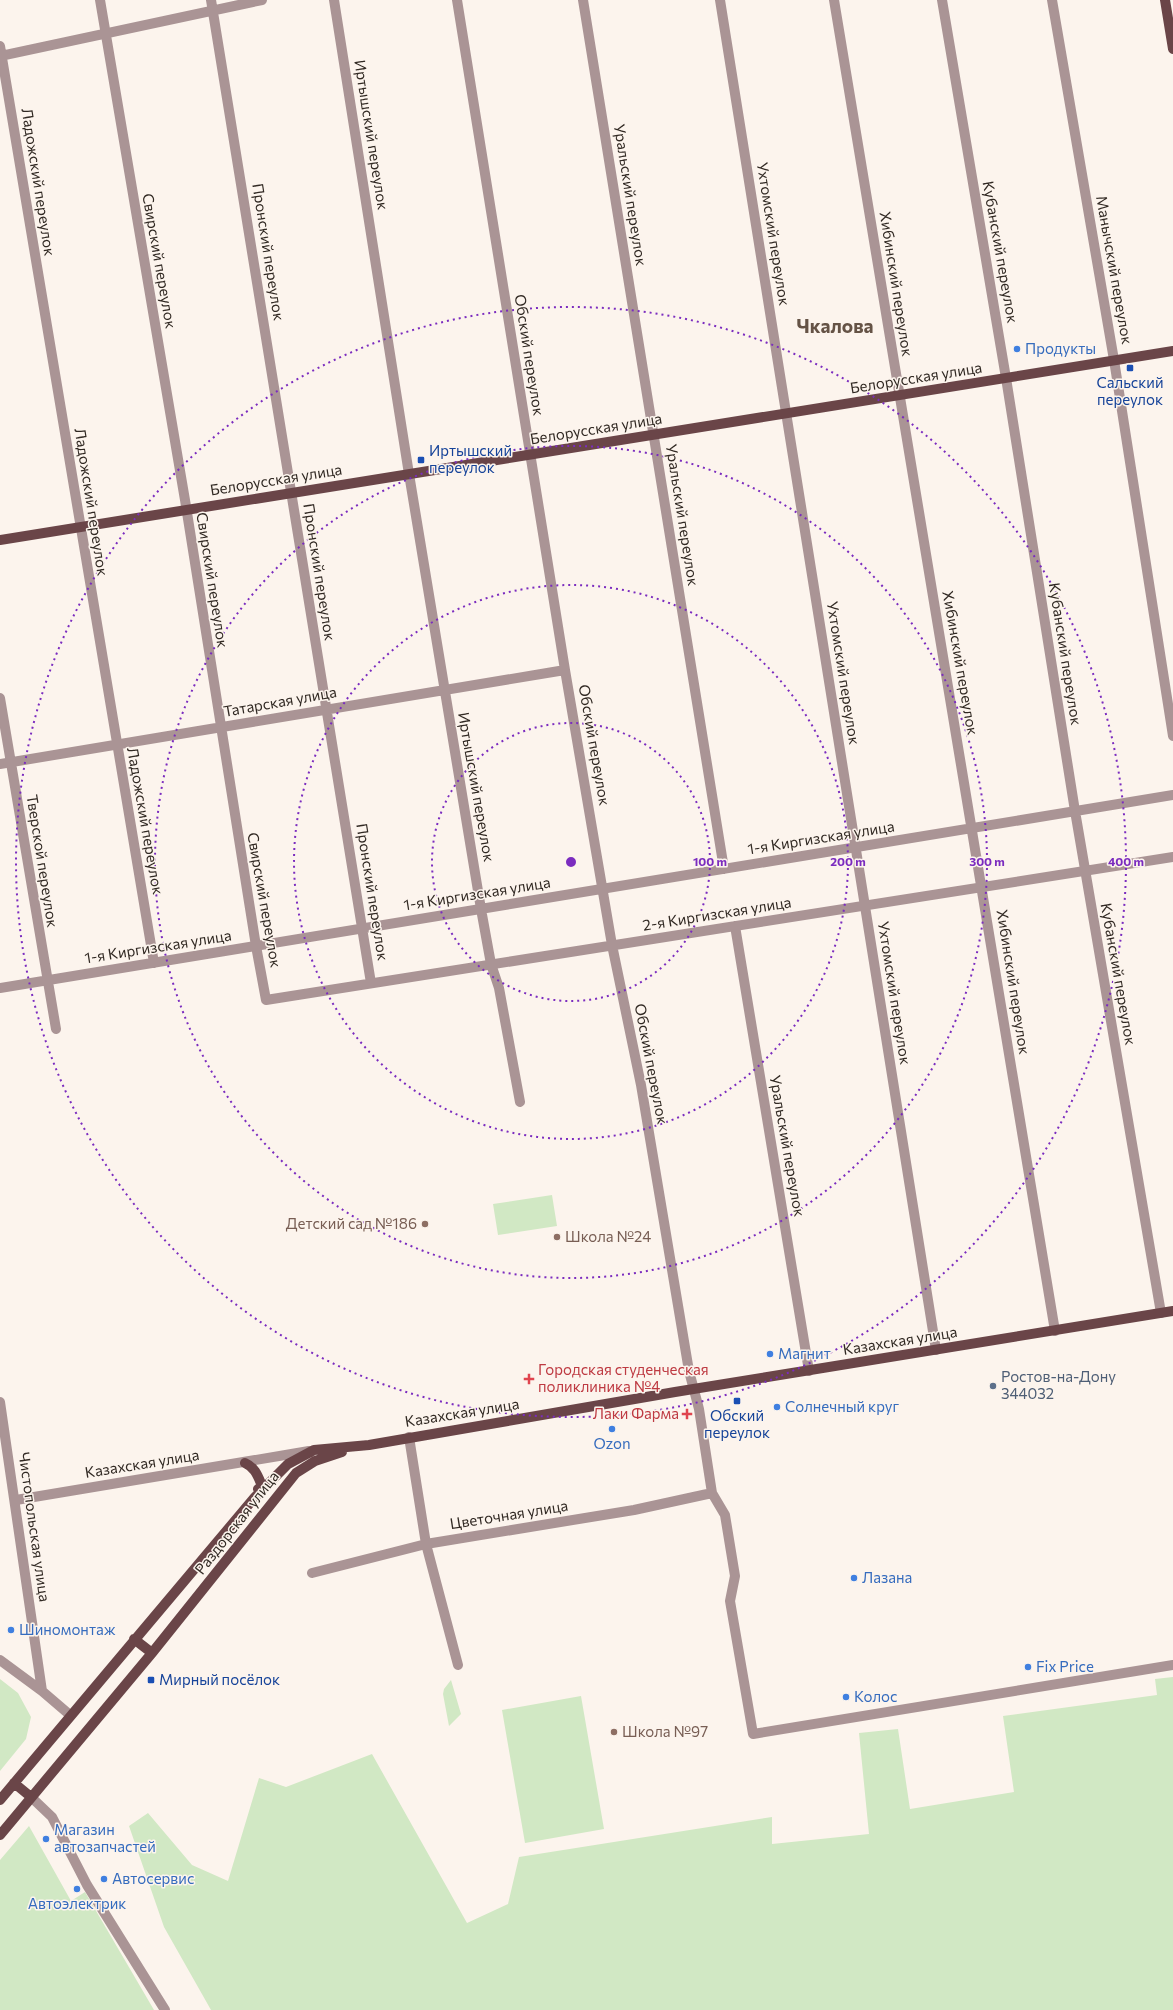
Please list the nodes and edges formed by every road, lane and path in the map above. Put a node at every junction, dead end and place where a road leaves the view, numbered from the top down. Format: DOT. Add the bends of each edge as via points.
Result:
graph roads {
  1 [pos="100,0"];
  2 [pos="211,0"];
  3 [pos="262,0"];
  4 [pos="334,0"];
  5 [pos="457,0"];
  6 [pos="583,0"];
  7 [pos="720,0"];
  8 [pos="834,0"];
  9 [pos="942,0"];
  10 [pos="1052,0"];
  11 [pos="1165,0"];
  12 [pos="213,10"];
  13 [pos="106,33"];
  14 [pos="1173,48"];
  15 [pos="0,52"];
  16 [pos="1173,351"];
  17 [pos="1114,360"];
  18 [pos="1006,378"];
  19 [pos="900,395"];
  20 [pos="786,414"];
  21 [pos="653,435"];
  22 [pos="530,455"];
  23 [pos="409,474"];
  24 [pos="292,493"];
  25 [pos="186,510"];
  26 [pos="80,528"];
  27 [pos="0,540"];
  28 [pos="566,670"];
  29 [pos="444,690"];
  30 [pos="0,698"];
  31 [pos="326,709"];
  32 [pos="220,727"];
  33 [pos="1173,736"];
  34 [pos="116,745"];
  35 [pos="10,762"];
  36 [pos="0,764"];
  37 [pos="1173,795"];
  38 [pos="1075,812"];
  39 [pos="972,828"];
  40 [pos="855,848"];
  41 [pos="1173,857"];
  42 [pos="724,869"];
  43 [pos="1085,871"];
  44 [pos="982,887"];
  45 [pos="603,889"];
  46 [pos="865,905"];
  47 [pos="481,909"];
  48 [pos="735,926"];
  49 [pos="363,928"];
  50 [pos="612,945"];
  51 [pos="256,946"];
  52 [pos="154,963"];
  53 [pos="491,964"];
  54 [pos="46,980"];
  55 [pos="371,983"];
  56 [pos="0,988"];
  57 [pos="266,1000"];
  58 [pos="56,1029"];
  59 [pos="520,1102"];
  60 [pos="1173,1311"];
  61 [pos="1161,1313"];
  62 [pos="1055,1331"];
  63 [pos="936,1350"];
  64 [pos="809,1371"];
  65 [pos="694,1389"];
  66 [pos="0,1402"];
  67 [pos="409,1437"];
  68 [pos="369,1445"];
  69 [pos="314,1450"];
  70 [pos="245,1463"];
  71 [pos="263,1488"];
  72 [pos="712,1493"];
  73 [pos="16,1500"];
  74 [pos="426,1544"];
  75 [pos="312,1573"];
  76 [pos="134,1638"];
  77 [pos="152,1654"];
  78 [pos="0,1660"];
  79 [pos="458,1665"];
  80 [pos="1173,1665"];
  81 [pos="42,1691"];
  82 [pos="70,1715"];
  83 [pos="14,1783"];
  84 [pos="31,1797"];
  85 [pos="0,1800"];
  86 [pos="0,1835"];
  87 [pos="165,2010"];
  1 -- 13 [label="street, Свирский переулок"];
  2 -- 12 [label="street, Пронский переулок"];
  3 -- 12 [label="street"];
  4 -- 23 [label="street, Иртышский переулок"];
  5 -- 22 [label="street, Обский переулок"];
  6 -- 21 [label="street, Уральский переулок"];
  7 -- 20 [label="street, Ухтомский переулок"];
  8 -- 19 [label="street, Хибинский переулок"];
  9 -- 18 [label="street, Кубанский переулок"];
  10 -- 17 [label="street, Манычский переулок"];
  11 -- 14 [label="main road"];
  12 -- 13 [label="street"];
  12 -- 24 [label="street, Пронский переулок"];
  13 -- 15 [label="street"];
  13 -- 25 [label="street, Свирский переулок"];
  15 -- 26 [label="street, Ладожский переулок"];
  16 -- 17 [label="main road, Белорусская улица"];
  17 -- 18 [label="main road, Белорусская улица"];
  17 -- 33 [label="street, Манычский переулок"];
  18 -- 19 [label="main road, Белорусская улица"];
  18 -- 38 [label="street, Кубанский переулок"];
  19 -- 20 [label="main road, Белорусская улица"];
  19 -- 39 [label="street, Хибинский переулок"];
  20 -- 21 [label="main road, Белорусская улица"];
  20 -- 40 [label="street, Ухтомский переулок"];
  21 -- 22 [label="main road, Белорусская улица"];
  21 -- 42 [label="street, Уральский переулок"];
  22 -- 23 [label="main road, Белорусская улица"];
  22 -- 28 [label="street, Обский переулок"];
  23 -- 24 [label="main road, Белорусская улица"];
  23 -- 29 [label="street, Иртышский переулок"];
  24 -- 25 [label="main road, Белорусская улица"];
  24 -- 31 [label="street, Пронский переулок"];
  25 -- 26 [label="main road, Белорусская улица"];
  25 -- 32 [label="street, Свирский переулок"];
  26 -- 27 [label="main road, Белорусская улица"];
  26 -- 34 [label="street, Ладожский переулок"];
  28 -- 29 [label="street, Татарская улица"];
  28 -- 45 [label="street, Обский переулок"];
  29 -- 31 [label="street, Татарская улица"];
  29 -- 47 [label="street, Иртышский переулок"];
  30 -- 35 [label="street, Тверской переулок"];
  31 -- 32 [label="street, Татарская улица"];
  31 -- 49 [label="street, Пронский переулок"];
  32 -- 34 [label="street, Татарская улица"];
  32 -- 51 [label="street, Свирский переулок"];
  34 -- 35 [label="street, Татарская улица"];
  34 -- 52 [label="street, Ладожский переулок"];
  35 -- 36 [label="street, Татарская улица"];
  35 -- 54 [label="street, Тверской переулок"];
  37 -- 38 [label="street, 1-я Киргизская улица"];
  38 -- 39 [label="street, 1-я Киргизская улица"];
  38 -- 43 [label="street, Кубанский переулок"];
  39 -- 40 [label="street, 1-я Киргизская улица"];
  39 -- 44 [label="street, Хибинский переулок"];
  40 -- 42 [label="street, 1-я Киргизская улица"];
  40 -- 46 [label="street, Ухтомский переулок"];
  41 -- 43 [label="street, 2-я Киргизская улица"];
  42 -- 45 [label="street, 1-я Киргизская улица"];
  43 -- 44 [label="street, 2-я Киргизская улица"];
  43 -- 61 [label="street, Кубанский переулок"];
  44 -- 46 [label="street, 2-я Киргизская улица"];
  44 -- 62 [label="street, Хибинский переулок"];
  45 -- 47 [label="street, 1-я Киргизская улица"];
  45 -- 50 [label="street, Обский переулок"];
  46 -- 48 [label="street, 2-я Киргизская улица"];
  46 -- 63 [label="street, Ухтомский переулок"];
  47 -- 49 [label="street, 1-я Киргизская улица"];
  47 -- 53 [label="street, Иртышский переулок"];
  48 -- 50 [label="street, 2-я Киргизская улица"];
  48 -- 64 [label="street, Уральский переулок"];
  49 -- 51 [label="street, 1-я Киргизская улица"];
  49 -- 55 [label="street, Пронский переулок"];
  50 -- 53 [label="street, 2-я Киргизская улица"];
  50 -- 65 [label="street, Обский переулок" via="641,1085"];
  51 -- 52 [label="street, 1-я Киргизская улица"];
  51 -- 57 [label="street, Свирский переулок"];
  52 -- 54 [label="street, 1-я Киргизская улица"];
  53 -- 55 [label="street, 2-я Киргизская улица"];
  53 -- 59 [label="street, Иртышский переулок" via="499,988"];
  54 -- 56 [label="street, 1-я Киргизская улица"];
  54 -- 58 [label="street, Тверской переулок"];
  55 -- 57 [label="street, 2-я Киргизская улица"];
  60 -- 61 [label="main road, Казахская улица"];
  61 -- 62 [label="main road, Казахская улица"];
  62 -- 63 [label="main road, Казахская улица"];
  63 -- 64 [label="main road, Казахская улица"];
  64 -- 65 [label="main road, Казахская улица"];
  65 -- 67 [label="main road, Казахская улица"];
  65 -- 72 [label="street, Обский переулок"];
  66 -- 73 [label="street, Чистопольская улица"];
  67 -- 68 [label="main road, Казахская улица"];
  67 -- 74 [label="street"];
  68 -- 69 [label="main road, Казахская улица"];
  68 -- 77 [label="main road, Раздорская улица" via="315,1461 296,1473"];
  69 -- 70 [label="street, Казахская улица"];
  69 -- 71 [label="main road, Раздорская улица" via="288,1464"];
  70 -- 71 [label="main road" via="254,1469"];
  70 -- 73 [label="street, Казахская улица"];
  71 -- 76 [label="main road, Раздорская улица"];
  72 -- 74 [label="street, Цветочная улица" via="634,1510"];
  72 -- 80 [label="street" via="722,1508 736,1576 730,1602 753,1734"];
  73 -- 81 [label="street, Чистопольская улица"];
  74 -- 75 [label="street, Цветочная улица"];
  74 -- 79 [label="street"];
  76 -- 77 [label="main road"];
  76 -- 82 [label="main road, Раздорская улица"];
  77 -- 84 [label="main road, Раздорская улица"];
  78 -- 81 [label="street"];
  81 -- 82 [label="street"];
  82 -- 83 [label="main road, Раздорская улица"];
  83 -- 84 [label="main road"];
  83 -- 85 [label="main road, Раздорская улица"];
  84 -- 86 [label="main road, Раздорская улица"];
  84 -- 87 [label="street" via="52,1817 87,1885"];
}
